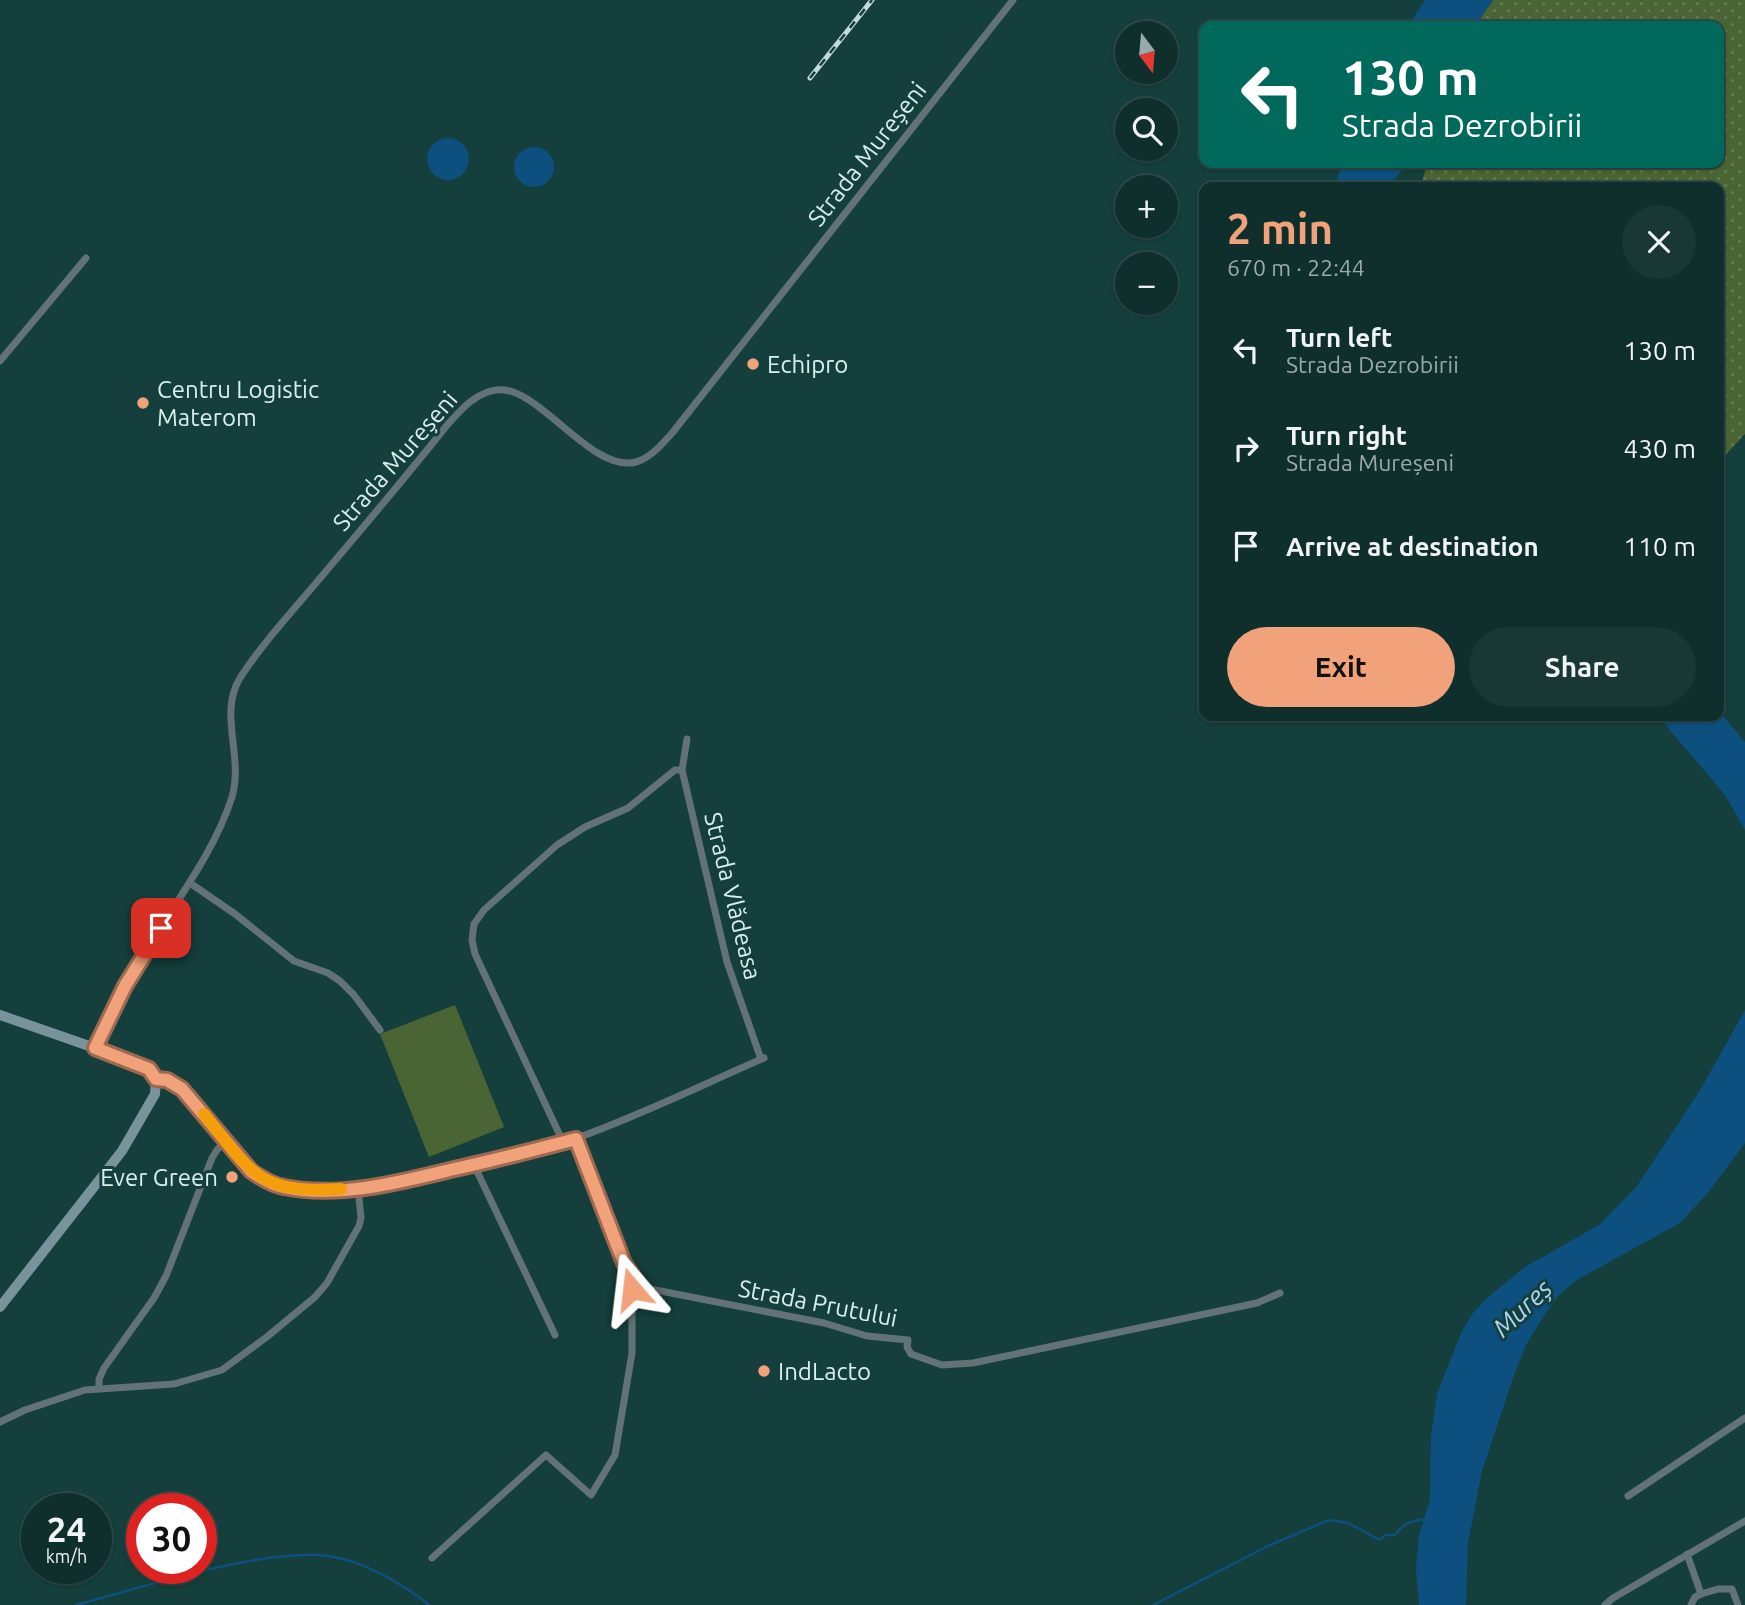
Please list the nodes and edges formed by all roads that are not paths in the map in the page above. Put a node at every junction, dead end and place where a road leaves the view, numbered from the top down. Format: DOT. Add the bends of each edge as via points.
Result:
graph roads {
  1 [pos="1013,0"];
  2 [pos="86,258"];
  3 [pos="0,361"];
  4 [pos="687,739"];
  5 [pos="682,769"];
  6 [pos="190,883"];
  7 [pos="0,1015"];
  8 [pos="380,1030"];
  9 [pos="95,1048"];
  10 [pos="156,1079"];
  11 [pos="576,1139"];
  12 [pos="226,1141"];
  13 [pos="563,1142"];
  14 [pos="474,1165"];
  15 [pos="358,1188"];
  16 [pos="636,1281"];
  17 [pos="1280,1293"];
  18 [pos="0,1307"];
  19 [pos="555,1335"];
  20 [pos="99,1388"];
  21 [pos="1745,1418"];
  22 [pos="0,1422"];
  23 [pos="1628,1496"];
  24 [pos="1745,1521"];
  25 [pos="1687,1555"];
  26 [pos="432,1558"];
  27 [pos="1701,1594"];
  28 [pos="1605,1605"];
  29 [pos="1691,1605"];
  30 [pos="1738,1605"];
  1 -- 6 [label="street, Strada Mureșeni" via="654,452 636,462 601,456 534,404 498,389 480,395 448,424 239,679 230,716 237,777"];
  2 -- 3 [label="street"];
  4 -- 5 [label="street, Strada Vlădeasa"];
  5 -- 11 [label="street, Strada Vlădeasa" via="727,962 763,1059"];
  5 -- 13 [label="street" via="628,808 557,845 474,924 475,954"];
  6 -- 8 [label="street" via="294,961 340,981"];
  6 -- 9 [label="street, Strada Mureșeni" via="125,986"];
  7 -- 9 [label="main road"];
  9 -- 10 [label="main road" via="149,1069"];
  10 -- 12 [label="street" via="182,1089"];
  10 -- 18 [label="main road" via="155,1094 122,1150"];
  11 -- 13 [label="street"];
  11 -- 16 [label="street" via="624,1263"];
  12 -- 15 [label="street" via="251,1171 272,1184"];
  12 -- 20 [label="street" via="212,1158 166,1276 104,1368"];
  13 -- 14 [label="street"];
  14 -- 15 [label="street"];
  14 -- 19 [label="street"];
  15 -- 20 [label="street" via="359,1226 327,1283 302,1310 236,1362 174,1384"];
  16 -- 17 [label="street, Strada Prutului" via="656,1291 824,1323 867,1336 908,1340 911,1354 942,1365 973,1363 1257,1303"];
  16 -- 26 [label="street" via="632,1286 632,1353 615,1455 591,1495 546,1455"];
  20 -- 22 [label="street" via="54,1399"];
  21 -- 23 [label="street"];
  24 -- 25 [label="street"];
  25 -- 27 [label="street"];
  25 -- 28 [label="street"];
  27 -- 29 [label="street"];
  27 -- 30 [label="street" via="1732,1589"];
}
